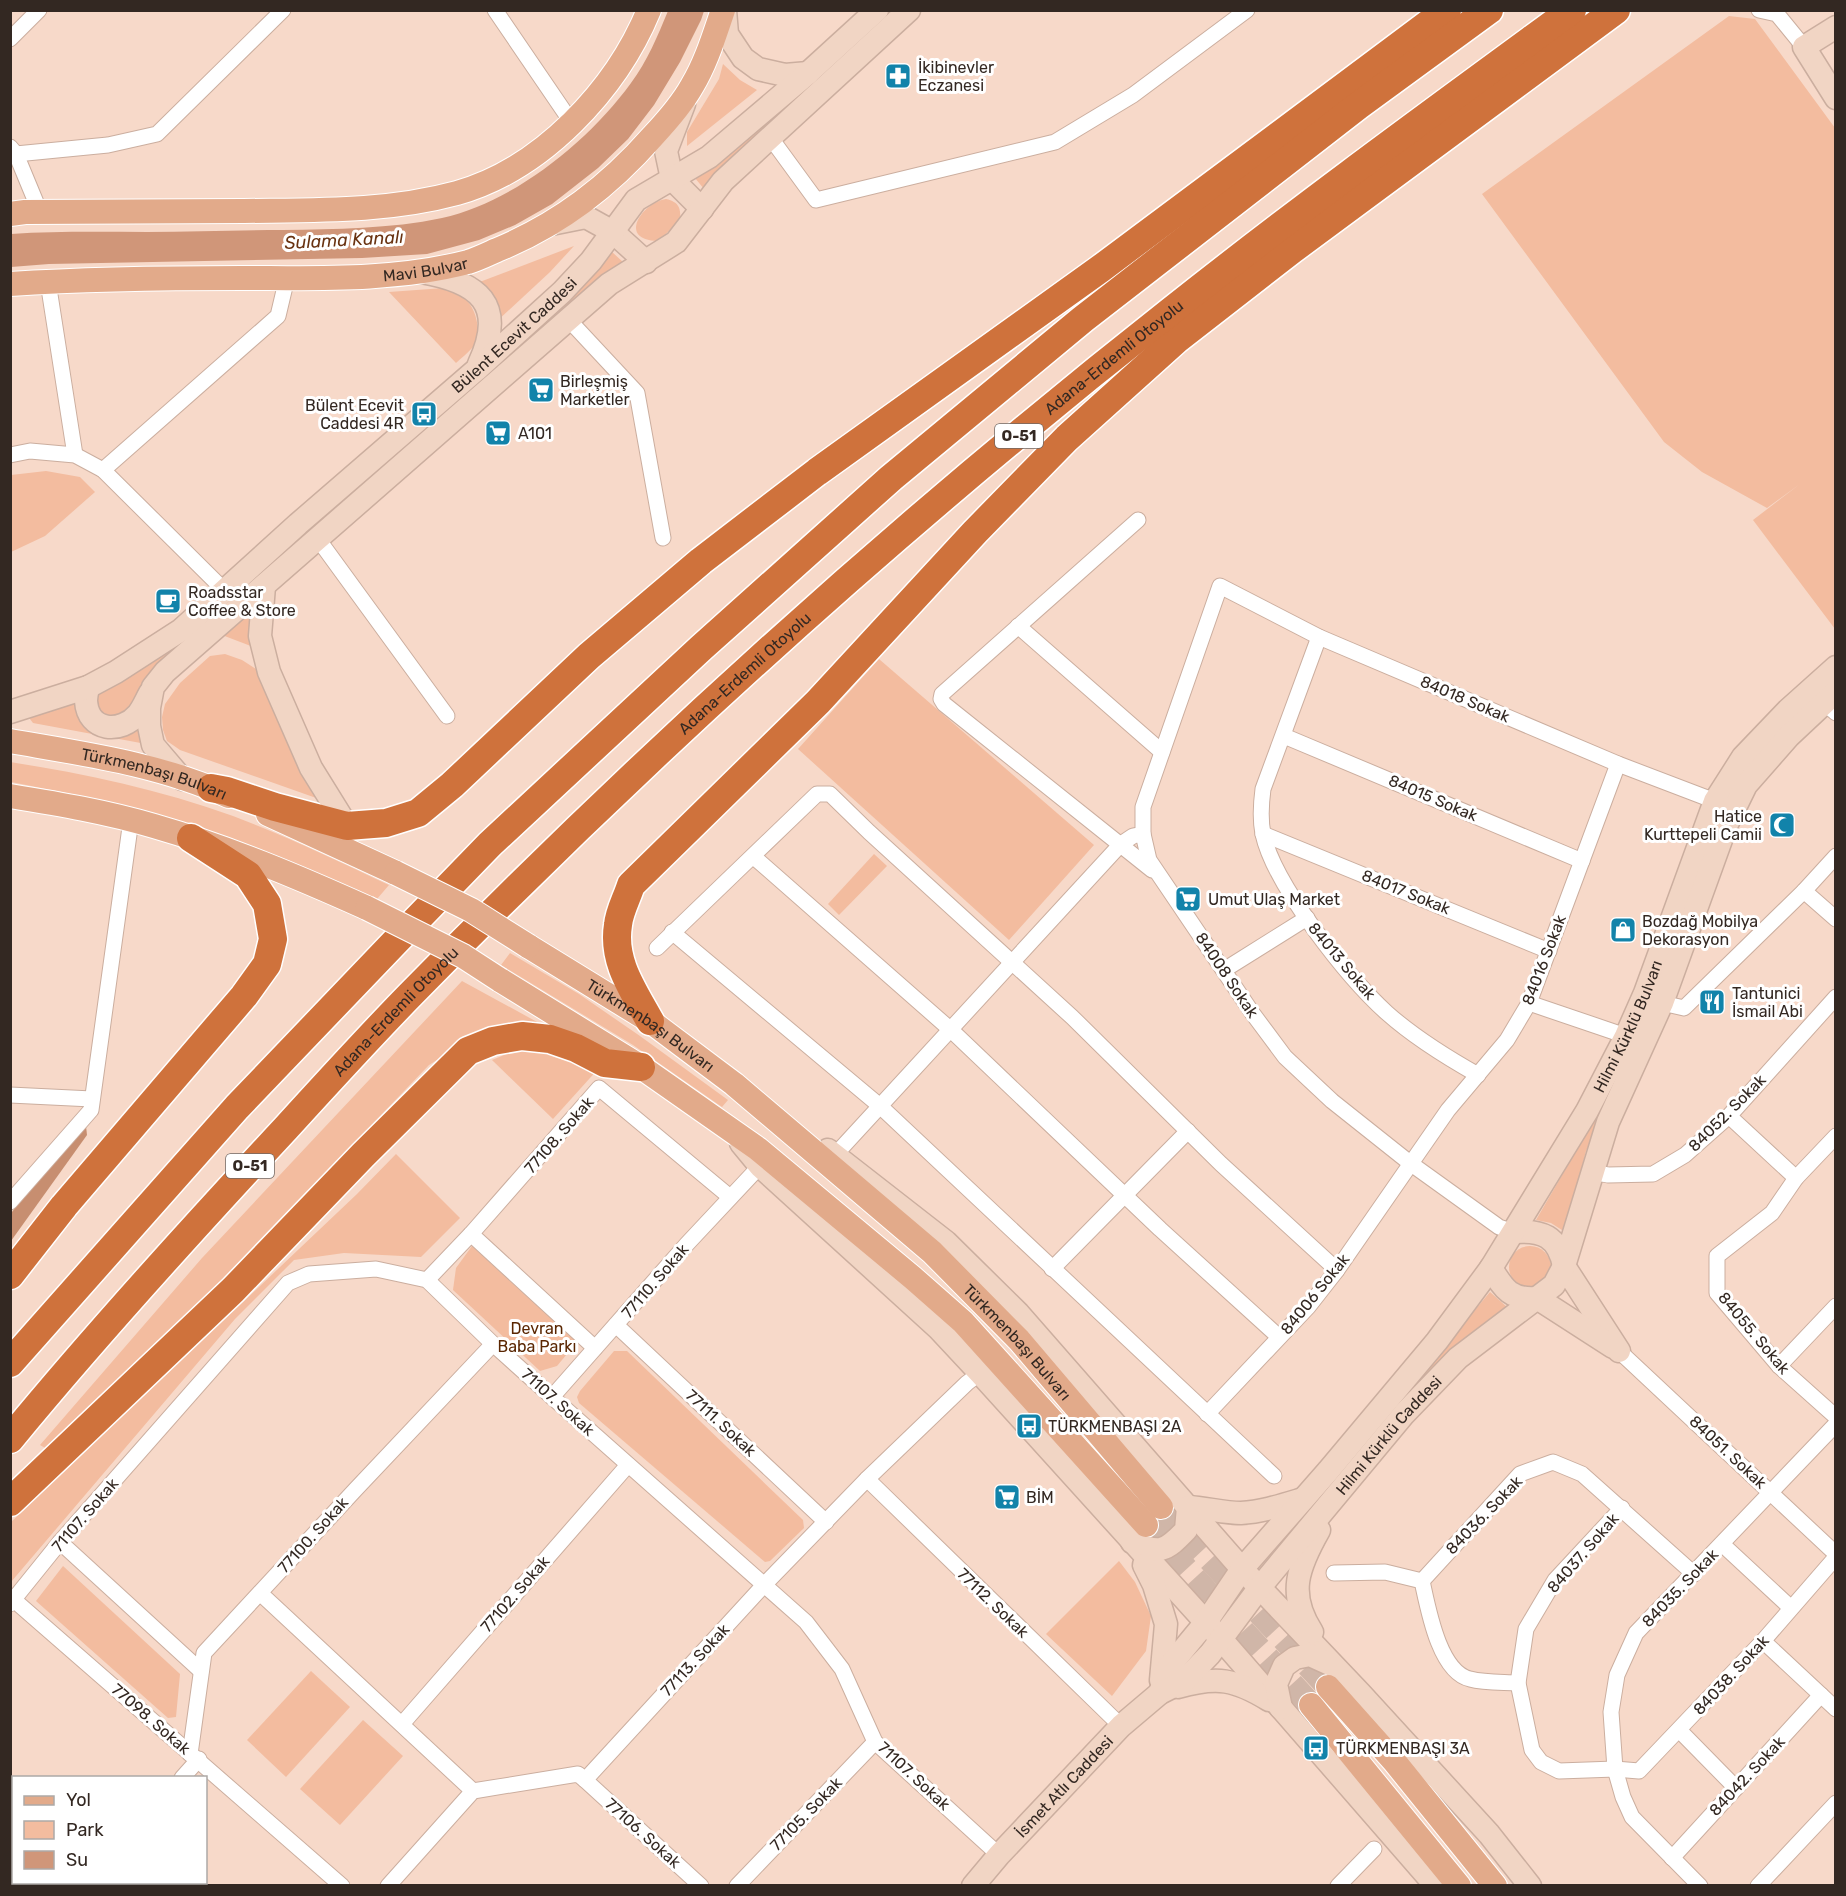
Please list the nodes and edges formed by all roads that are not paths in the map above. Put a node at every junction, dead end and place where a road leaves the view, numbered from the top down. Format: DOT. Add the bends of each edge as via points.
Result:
graph roads {
  1 [pos="39,10"];
  2 [pos="283,10"];
  3 [pos="495,10"];
  4 [pos="649,10"];
  5 [pos="724,10"];
  6 [pos="877,10"];
  7 [pos="909,10"];
  8 [pos="1247,10"];
  9 [pos="1447,10"];
  10 [pos="1489,10"];
  11 [pos="1572,10"];
  12 [pos="1616,10"];
  13 [pos="1759,10"];
  14 [pos="1836,27"];
  15 [pos="10,39"];
  16 [pos="1804,47"];
  17 [pos="808,73"];
  18 [pos="692,87"];
  19 [pos="1836,98"];
  20 [pos="572,123"];
  21 [pos="770,137"];
  22 [pos="13,150"];
  23 [pos="672,179"];
  24 [pos="702,209"];
  25 [pos="40,212"];
  26 [pos="10,214"];
  27 [pos="549,224"];
  28 [pos="613,232"];
  29 [pos="646,262"];
  30 [pos="420,272"];
  31 [pos="286,278"];
  32 [pos="48,282"];
  33 [pos="10,284"];
  34 [pos="568,319"];
  35 [pos="476,370"];
  36 [pos="10,455"];
  37 [pos="75,455"];
  38 [pos="102,470"];
  39 [pos="1138,520"];
  40 [pos="663,538"];
  41 [pos="318,539"];
  42 [pos="264,586"];
  43 [pos="1220,586"];
  44 [pos="225,591"];
  45 [pos="1018,626"];
  46 [pos="1319,637"];
  47 [pos="1836,667"];
  48 [pos="88,687"];
  49 [pos="153,687"];
  50 [pos="1832,703"];
  51 [pos="10,712"];
  52 [pos="447,716"];
  53 [pos="1284,736"];
  54 [pos="10,741"];
  55 [pos="1162,752"];
  56 [pos="1618,764"];
  57 [pos="182,779"];
  58 [pos="211,788"];
  59 [pos="10,796"];
  60 [pos="1715,801"];
  61 [pos="131,820"];
  62 [pos="347,826"];
  63 [pos="1143,834"];
  64 [pos="1263,834"];
  65 [pos="191,838"];
  66 [pos="1121,844"];
  67 [pos="1836,856"];
  68 [pos="754,857"];
  69 [pos="1582,861"];
  70 [pos="1161,877"];
  71 [pos="1804,891"];
  72 [pos="1307,918"];
  73 [pos="1836,919"];
  74 [pos="672,932"];
  75 [pos="657,948"];
  76 [pos="1549,951"];
  77 [pos="1013,963"];
  78 [pos="1224,970"];
  79 [pos="1836,997"];
  80 [pos="1529,1002"];
  81 [pos="1662,1003"];
  82 [pos="650,1021"];
  83 [pos="951,1030"];
  84 [pos="1626,1036"];
  85 [pos="641,1067"];
  86 [pos="1478,1075"];
  87 [pos="734,1084"];
  88 [pos="10,1095"];
  89 [pos="92,1099"];
  90 [pos="880,1106"];
  91 [pos="1729,1116"];
  92 [pos="730,1130"];
  93 [pos="1188,1131"];
  94 [pos="1836,1136"];
  95 [pos="835,1155"];
  96 [pos="1410,1163"];
  97 [pos="760,1166"];
  98 [pos="1591,1172"];
  99 [pos="1797,1178"];
  100 [pos="1125,1196"];
  101 [pos="730,1197"];
  102 [pos="10,1202"];
  103 [pos="1514,1232"];
  104 [pos="471,1234"];
  105 [pos="1564,1266"];
  106 [pos="1491,1268"];
  107 [pos="1052,1269"];
  108 [pos="1337,1270"];
  109 [pos="10,1275"];
  110 [pos="427,1280"];
  111 [pos="1536,1298"];
  112 [pos="1836,1306"];
  113 [pos="616,1324"];
  114 [pos="1280,1337"];
  115 [pos="493,1344"];
  116 [pos="595,1348"];
  117 [pos="1619,1351"];
  118 [pos="10,1363"];
  119 [pos="1779,1366"];
  120 [pos="980,1372"];
  121 [pos="552,1397"];
  122 [pos="1207,1414"];
  123 [pos="1836,1417"];
  124 [pos="1836,1424"];
  125 [pos="10,1439"];
  126 [pos="628,1465"];
  127 [pos="1275,1476"];
  128 [pos="867,1479"];
  129 [pos="1771,1493"];
  130 [pos="1336,1497"];
  131 [pos="1303,1499"];
  132 [pos="10,1502"];
  133 [pos="1188,1507"];
  134 [pos="1622,1508"];
  135 [pos="826,1522"];
  136 [pos="1146,1525"];
  137 [pos="60,1542"];
  138 [pos="1722,1544"];
  139 [pos="1836,1556"];
  140 [pos="1242,1569"];
  141 [pos="1334,1574"];
  142 [pos="1694,1574"];
  143 [pos="1422,1581"];
  144 [pos="763,1586"];
  145 [pos="1260,1587"];
  146 [pos="260,1593"];
  147 [pos="12,1602"];
  148 [pos="1791,1608"];
  149 [pos="1206,1622"];
  150 [pos="1221,1639"];
  151 [pos="1763,1641"];
  152 [pos="201,1671"];
  153 [pos="1331,1677"];
  154 [pos="1518,1683"];
  155 [pos="1160,1693"];
  156 [pos="1821,1695"];
  157 [pos="1311,1705"];
  158 [pos="1281,1708"];
  159 [pos="1836,1709"];
  160 [pos="402,1724"];
  161 [pos="1121,1726"];
  162 [pos="1679,1730"];
  163 [pos="875,1742"];
  164 [pos="195,1756"];
  165 [pos="1615,1769"];
  166 [pos="183,1776"];
  167 [pos="585,1780"];
  168 [pos="1736,1788"];
  169 [pos="473,1791"];
  170 [pos="1836,1803"];
  171 [pos="1374,1849"];
  172 [pos="999,1855"];
  173 [pos="1672,1858"];
  174 [pos="342,1886"];
  175 [pos="388,1886"];
  176 [pos="701,1886"];
  177 [pos="737,1886"];
  178 [pos="973,1886"];
  179 [pos="1338,1886"];
  180 [pos="1436,1886"];
  181 [pos="1459,1886"];
  182 [pos="1495,1886"];
  183 [pos="1530,1886"];
  184 [pos="1701,1886"];
  185 [pos="1758,1886"];
  1 -- 15 [label="street"];
  2 -- 22 [label="street" via="157,134 108,145"];
  3 -- 20 [label="street"];
  4 -- 20 [label="main road" via="610,81"];
  5 -- 17 [label="main road" via="728,34 743,58 758,69 785,75"];
  5 -- 18 [label="main road, Mavi Bulvar"];
  6 -- 17 [label="main road, Bülent Ecevit Caddesi"];
  7 -- 21 [label="main road, Bülent Ecevit Caddesi"];
  8 -- 21 [label="street" via="1133,95 1055,142 816,200"];
  9 -- 62 [label="highway" via="701,561 589,656 418,813 386,824"];
  10 -- 118 [label="highway, O-51" via="1359,105 1083,319 891,478 701,648 490,844 395,942 237,1107"];
  11 -- 125 [label="highway, Adana-Erdemli Otoyolu / O-51" via="1169,312 952,490 764,655 560,846 406,999 222,1196"];
  12 -- 82 [label="highway" via="1176,340 1067,438 818,702 631,885 618,924 617,952"];
  13 -- 16 [label="street" via="1777,14"];
  14 -- 16 [label="main road"];
  16 -- 19 [label="main road"];
  17 -- 23 [label="main road, Bülent Ecevit Caddesi" via="709,156"];
  18 -- 23 [label="main road" via="666,151"];
  18 -- 27 [label="main road, Mavi Bulvar" via="633,159 593,196"];
  20 -- 25 [label="main road" via="529,158 495,178 458,193 392,206"];
  21 -- 24 [label="main road, Bülent Ecevit Caddesi" via="723,180"];
  22 -- 25 [label="street"];
  23 -- 24 [label="main road"];
  23 -- 28 [label="main road, Bülent Ecevit Caddesi" via="636,200"];
  24 -- 29 [label="main road, Bülent Ecevit Caddesi" via="676,242"];
  25 -- 26 [label="main road"];
  27 -- 28 [label="main road" via="586,217"];
  27 -- 30 [label="main road, Mavi Bulvar" via="470,262"];
  28 -- 29 [label="main road"];
  28 -- 35 [label="main road, Bülent Ecevit Caddesi" via="562,292"];
  29 -- 34 [label="main road, Bülent Ecevit Caddesi" via="609,284"];
  30 -- 31 [label="main road, Mavi Bulvar"];
  30 -- 35 [label="main road" via="444,276 473,288 483,300 491,322 488,344"];
  31 -- 32 [label="main road, Mavi Bulvar"];
  31 -- 38 [label="street" via="278,316"];
  32 -- 33 [label="main road, Mavi Bulvar"];
  32 -- 37 [label="street"];
  34 -- 40 [label="street" via="637,393"];
  34 -- 41 [label="main road, Bülent Ecevit Caddesi"];
  35 -- 44 [label="main road, Bülent Ecevit Caddesi"];
  36 -- 37 [label="street" via="30,451"];
  37 -- 38 [label="street"];
  38 -- 44 [label="street"];
  39 -- 45 [label="street"];
  41 -- 42 [label="main road, Bülent Ecevit Caddesi"];
  41 -- 52 [label="street"];
  42 -- 49 [label="main road, Bülent Ecevit Caddesi" via="165,672"];
  42 -- 62 [label="main road" via="260,636 269,672 311,768"];
  43 -- 46 [label="street, 84018 Sokak"];
  43 -- 55 [label="street, 84008 Sokak"];
  44 -- 48 [label="main road, Bülent Ecevit Caddesi" via="181,630"];
  45 -- 55 [label="street"];
  45 -- 66 [label="street" via="940,699"];
  46 -- 53 [label="street, 84013 Sokak"];
  46 -- 56 [label="street, 84018 Sokak"];
  47 -- 60 [label="main road, Hilmi Kürklü Bulvarı" via="1743,757"];
  48 -- 49 [label="main road, Bülent Ecevit Caddesi" via="88,711 96,723 108,728 123,725 138,714"];
  48 -- 51 [label="main road, Bülent Ecevit Caddesi"];
  49 -- 57 [label="main road" via="149,726 153,745"];
  50 -- 81 [label="main road, Hilmi Kürklü Caddesi" via="1789,736 1746,785 1726,826"];
  53 -- 64 [label="street, 84013 Sokak" via="1263,789"];
  53 -- 69 [label="street, 84015 Sokak"];
  54 -- 57 [label="main road, Türkmenbaşı Bulvarı" via="128,762"];
  55 -- 63 [label="street, 84008 Sokak" via="1143,807"];
  56 -- 60 [label="street, 84018 Sokak"];
  56 -- 69 [label="street, 84016 Sokak"];
  57 -- 58 [label="main road, Türkmenbaşı Bulvarı"];
  58 -- 62 [label="highway"];
  58 -- 82 [label="main road, Türkmenbaşı Bulvarı, bridge" via="471,910"];
  59 -- 61 [label="main road, Türkmenbaşı Bulvarı"];
  60 -- 84 [label="main road, Hilmi Kürklü Bulvarı"];
  61 -- 65 [label="main road, Türkmenbaşı Bulvarı"];
  61 -- 89 [label="street"];
  63 -- 66 [label="street"];
  63 -- 70 [label="street, 84008 Sokak" via="1149,860"];
  64 -- 72 [label="street, 84013 Sokak" via="1270,857"];
  64 -- 76 [label="street, 84017 Sokak"];
  65 -- 85 [label="main road, Türkmenbaşı Bulvarı, bridge" via="279,869 463,956"];
  65 -- 109 [label="highway" via="248,875 267,904 273,939 267,964"];
  66 -- 70 [label="street"];
  66 -- 77 [label="street"];
  67 -- 71 [label="street"];
  68 -- 74 [label="street"];
  68 -- 77 [label="street" via="817,794 830,794"];
  68 -- 83 [label="street"];
  69 -- 76 [label="street, 84016 Sokak"];
  70 -- 78 [label="street, 84008 Sokak"];
  71 -- 73 [label="street"];
  71 -- 81 [label="street" via="1684,1008"];
  72 -- 78 [label="street"];
  72 -- 86 [label="street, 84013 Sokak" via="1350,975 1387,1013 1433,1049"];
  74 -- 75 [label="street"];
  74 -- 90 [label="street"];
  76 -- 80 [label="street, 84016 Sokak"];
  77 -- 83 [label="street"];
  77 -- 93 [label="street"];
  78 -- 96 [label="street, 84008 Sokak" via="1285,1057 1332,1101"];
  79 -- 91 [label="street, 84052. Sokak"];
  80 -- 84 [label="street"];
  80 -- 86 [label="street, 84016 Sokak" via="1507,1040"];
  81 -- 98 [label="main road, Hilmi Kürklü Caddesi" via="1608,1122"];
  82 -- 87 [label="main road, Türkmenbaşı Bulvarı"];
  83 -- 90 [label="street"];
  83 -- 100 [label="street"];
  84 -- 103 [label="main road, Hilmi Kürklü Bulvarı" via="1587,1111"];
  85 -- 92 [label="main road, Türkmenbaşı Bulvarı"];
  85 -- 132 [label="highway" via="605,1063 550,1039 522,1036 468,1051 233,1290"];
  86 -- 96 [label="street, 84016 Sokak"];
  87 -- 95 [label="main road" via="785,1116"];
  87 -- 136 [label="main road, Türkmenbaşı Bulvarı" via="932,1252 1019,1340"];
  88 -- 89 [label="street"];
  89 -- 102 [label="street" via="91,1110"];
  90 -- 95 [label="street"];
  90 -- 107 [label="street"];
  91 -- 98 [label="street, 84052. Sokak" via="1684,1155 1653,1174"];
  91 -- 99 [label="street"];
  92 -- 97 [label="main road"];
  92 -- 136 [label="main road, Türkmenbaşı Bulvarı" via="963,1322"];
  93 -- 100 [label="street"];
  93 -- 108 [label="street"];
  94 -- 99 [label="street, 84055. Sokak"];
  95 -- 133 [label="main road" via="946,1242 1017,1313"];
  96 -- 103 [label="street, 84008 Sokak" via="1498,1227"];
  96 -- 108 [label="street, 84006 Sokak"];
  97 -- 101 [label="street, 77110. Sokak"];
  97 -- 120 [label="main road" via="938,1328"];
  98 -- 105 [label="main road, Hilmi Kürklü Caddesi"];
  99 -- 119 [label="street, 84055. Sokak" via="1772,1214 1717,1256 1717,1293"];
  100 -- 107 [label="street"];
  100 -- 114 [label="street"];
  101 -- 104 [label="street, 77108. Sokak" via="599,1088"];
  101 -- 113 [label="street, 77110. Sokak"];
  103 -- 105 [label="main road" via="1549,1237 1557,1245"];
  103 -- 106 [label="main road, Hilmi Kürklü Bulvarı"];
  104 -- 110 [label="street, 77108. Sokak"];
  104 -- 116 [label="street"];
  105 -- 111 [label="main road, Hilmi Kürklü Caddesi" via="1554,1285"];
  105 -- 117 [label="main road"];
  106 -- 111 [label="main road" via="1514,1296"];
  106 -- 131 [label="main road, Hilmi Kürklü Caddesi" via="1437,1341"];
  107 -- 122 [label="street"];
  108 -- 114 [label="street, 84006 Sokak"];
  110 -- 115 [label="street, 71107. Sokak"];
  110 -- 137 [label="street, 71107. Sokak" via="376,1269 309,1274 288,1283"];
  111 -- 117 [label="main road"];
  111 -- 130 [label="main road, Hilmi Kürklü Caddesi" via="1458,1358 1404,1414"];
  112 -- 119 [label="street"];
  113 -- 116 [label="street, 77110. Sokak"];
  113 -- 135 [label="street, 77111. Sokak"];
  114 -- 122 [label="street, 84006 Sokak"];
  115 -- 121 [label="street, 71107. Sokak"];
  115 -- 146 [label="street, 77100. Sokak"];
  116 -- 121 [label="street, 77110. Sokak"];
  117 -- 129 [label="street, 84051. Sokak"];
  119 -- 123 [label="street, 84055. Sokak"];
  120 -- 128 [label="street, 77113. Sokak"];
  120 -- 136 [label="main road"];
  121 -- 126 [label="street, 71107. Sokak"];
  122 -- 127 [label="street"];
  124 -- 129 [label="street, 84035. Sokak"];
  126 -- 144 [label="street, 71107. Sokak"];
  126 -- 160 [label="street, 77102. Sokak"];
  128 -- 135 [label="street, 77113. Sokak"];
  128 -- 161 [label="street, 77112. Sokak"];
  129 -- 138 [label="street, 84035. Sokak"];
  129 -- 139 [label="street, 84051. Sokak"];
  130 -- 145 [label="main road, Hilmi Kürklü Caddesi"];
  130 -- 153 [label="main road" via="1308,1550 1296,1590 1303,1618"];
  131 -- 133 [label="main road" via="1240,1513"];
  131 -- 140 [label="main road, Hilmi Kürklü Caddesi"];
  133 -- 136 [label="main road" via="1186,1530 1171,1546 1152,1550"];
  133 -- 140 [label="main road"];
  134 -- 142 [label="street, 84036. Sokak"];
  134 -- 143 [label="street, 84036. Sokak" via="1582,1474 1553,1462 1520,1474"];
  134 -- 154 [label="street, 84037. Sokak" via="1549,1590 1526,1629"];
  135 -- 144 [label="street, 77113. Sokak"];
  136 -- 149 [label="main road"];
  136 -- 155 [label="main road" via="1154,1585 1166,1624"];
  137 -- 147 [label="street, 71107. Sokak"];
  137 -- 152 [label="street"];
  138 -- 142 [label="street, 84035. Sokak"];
  138 -- 148 [label="street"];
  139 -- 148 [label="street, 84038. Sokak"];
  140 -- 145 [label="main road"];
  140 -- 149 [label="main road, Hilmi Kürklü Caddesi"];
  141 -- 143 [label="street" via="1384,1572"];
  142 -- 165 [label="street, 84035. Sokak" via="1636,1633 1617,1675 1611,1712"];
  143 -- 154 [label="street" via="1446,1661 1468,1679"];
  144 -- 163 [label="street, 71107. Sokak" via="806,1622 842,1669"];
  144 -- 167 [label="street, 77113. Sokak"];
  145 -- 150 [label="main road, Hilmi Kürklü Caddesi"];
  145 -- 153 [label="main road"];
  146 -- 152 [label="street, 77100. Sokak" via="204,1653"];
  146 -- 160 [label="street"];
  147 -- 164 [label="street, 77098. Sokak"];
  148 -- 151 [label="street, 84038. Sokak"];
  149 -- 150 [label="main road"];
  149 -- 155 [label="main road, Hilmi Kürklü Caddesi" via="1168,1668"];
  150 -- 155 [label="main road, Hilmi Kürklü Caddesi" via="1184,1681"];
  150 -- 158 [label="main road"];
  151 -- 156 [label="street"];
  151 -- 162 [label="street, 84038. Sokak"];
  152 -- 164 [label="street, 77100. Sokak"];
  153 -- 158 [label="main road" via="1310,1655 1295,1658 1284,1666 1276,1684"];
  153 -- 182 [label="main road"];
  153 -- 183 [label="main road" via="1489,1834"];
  154 -- 165 [label="street, 84037. Sokak" via="1532,1750 1541,1762 1559,1771"];
  155 -- 158 [label="main road" via="1203,1680 1228,1682 1252,1690"];
  155 -- 161 [label="main road, İsmet Atlı Caddesi"];
  156 -- 159 [label="street"];
  156 -- 168 [label="street, 84042. Sokak"];
  157 -- 181 [label="main road"];
  158 -- 180 [label="main road"];
  160 -- 169 [label="street"];
  161 -- 172 [label="main road, İsmet Atlı Caddesi"];
  162 -- 165 [label="street, 84038. Sokak" via="1639,1771"];
  162 -- 168 [label="street"];
  163 -- 172 [label="street, 71107. Sokak"];
  163 -- 177 [label="street, 77105. Sokak"];
  164 -- 166 [label="street"];
  164 -- 174 [label="street, 77098. Sokak"];
  165 -- 173 [label="street, 84035. Sokak" via="1632,1817"];
  167 -- 169 [label="street" via="578,1774"];
  167 -- 176 [label="street, 77106. Sokak"];
  168 -- 173 [label="street, 84042. Sokak"];
  169 -- 175 [label="street"];
  170 -- 185 [label="street"];
  171 -- 179 [label="street"];
  172 -- 178 [label="main road, İsmet Atlı Caddesi"];
  173 -- 184 [label="street, 84035. Sokak"];
}
